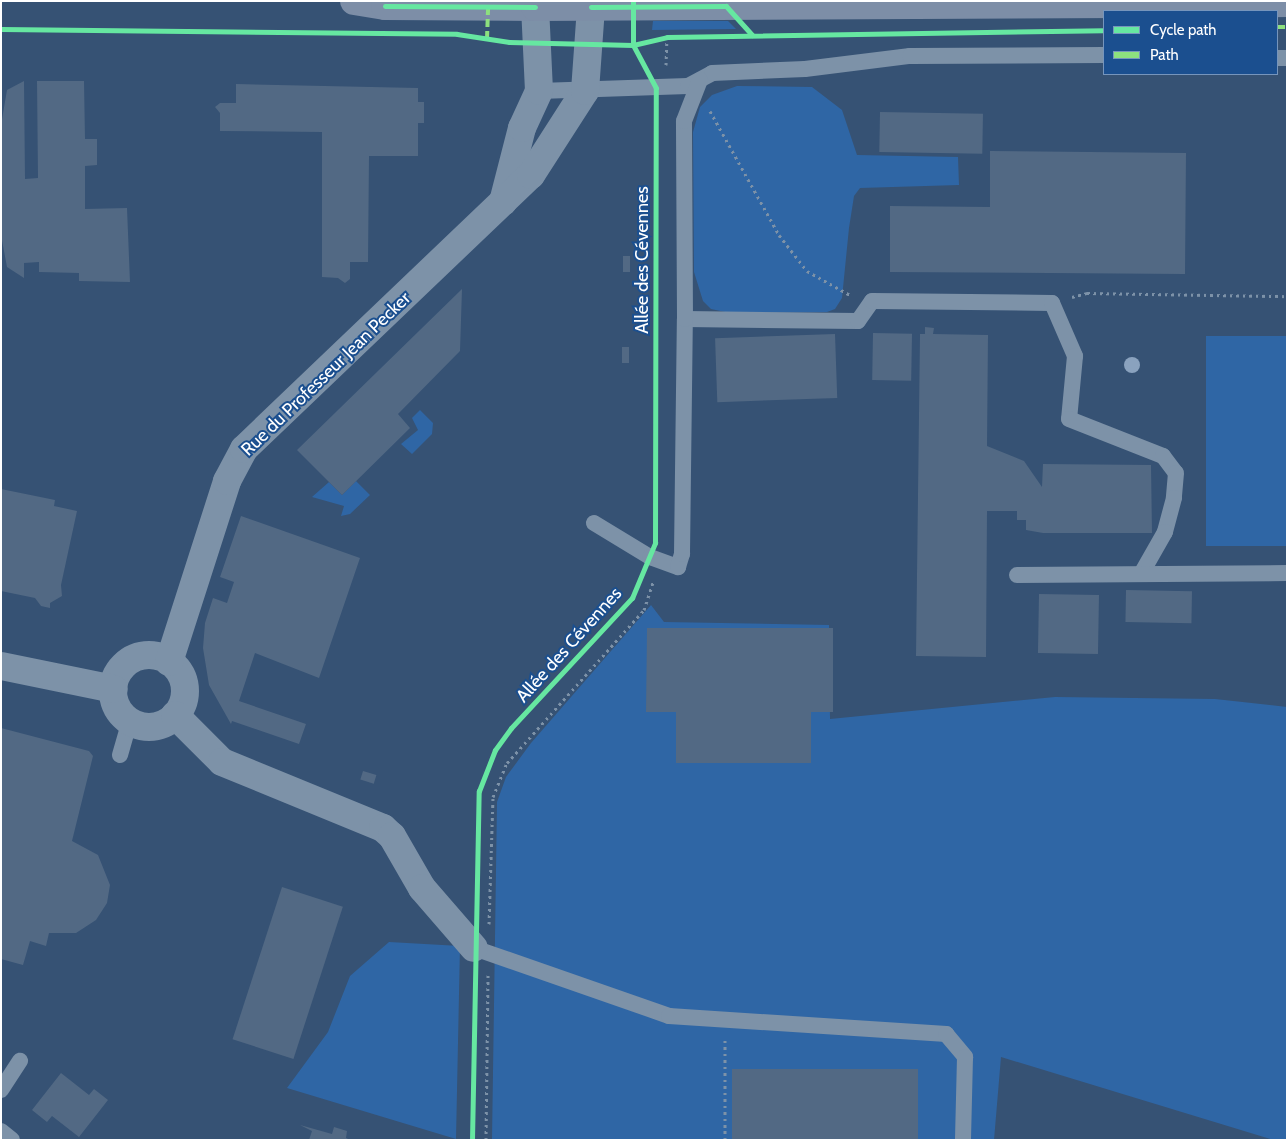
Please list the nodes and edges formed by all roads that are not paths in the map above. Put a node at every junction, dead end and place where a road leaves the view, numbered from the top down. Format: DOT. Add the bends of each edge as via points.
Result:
graph roads {
  1 [pos="354,1"];
  2 [pos="1287,2"];
  3 [pos="535,4"];
  4 [pos="591,4"];
  5 [pos="1103,55"];
  6 [pos="700,80"];
  7 [pos="539,91"];
  8 [pos="586,91"];
  9 [pos="503,204"];
  10 [pos="685,319"];
  11 [pos="594,523"];
  12 [pos="1287,573"];
  13 [pos="1141,574"];
  14 [pos="1017,575"];
  15 [pos="169,662"];
  16 [pos="1,666"];
  17 [pos="114,689"];
  18 [pos="175,716"];
  19 [pos="130,721"];
  20 [pos="120,755"];
  21 [pos="481,951"];
  22 [pos="20,1061"];
  23 [pos="1,1090"];
  24 [pos="1,1132"];
  25 [pos="12,1140"];
  26 [pos="963,1140"];
  1 -- 3 [label="main road" via="385,6"];
  2 -- 4 [label="main road"];
  3 -- 4 [label="main road"];
  3 -- 7 [label="street"];
  4 -- 8 [label="street"];
  5 -- 6 [label="lane" via="910,56 805,69 712,73"];
  6 -- 8 [label="lane" via="688,86"];
  6 -- 10 [label="lane" via="684,122"];
  7 -- 8 [label="lane"];
  7 -- 9 [label="street" via="522,128"];
  8 -- 9 [label="street, Rue du Professeur Jean Pecker" via="531,175"];
  9 -- 15 [label="street, Rue du Professeur Jean Pecker" via="244,449 227,481"];
  10 -- 11 [label="lane" via="682,554 678,567 660,562"];
  10 -- 13 [label="lane" via="858,321 872,301 1052,303 1075,356 1069,419 1163,456 1176,473 1174,498 1165,532"];
  12 -- 13 [label="lane"];
  13 -- 14 [label="lane"];
  15 -- 17 [label="street" via="146,656 135,658 118,674"];
  15 -- 18 [label="street" via="183,680 185,692"];
  16 -- 17 [label="street"];
  17 -- 19 [label="street" via="117,708"];
  18 -- 19 [label="street" via="158,726"];
  18 -- 21 [label="street" via="222,762 383,828 392,836 422,888"];
  19 -- 20 [label="lane"];
  21 -- 26 [label="lane" via="669,1016 946,1034 965,1057"];
  22 -- 23 [label="lane"];
  24 -- 25 [label="lane"];
}
